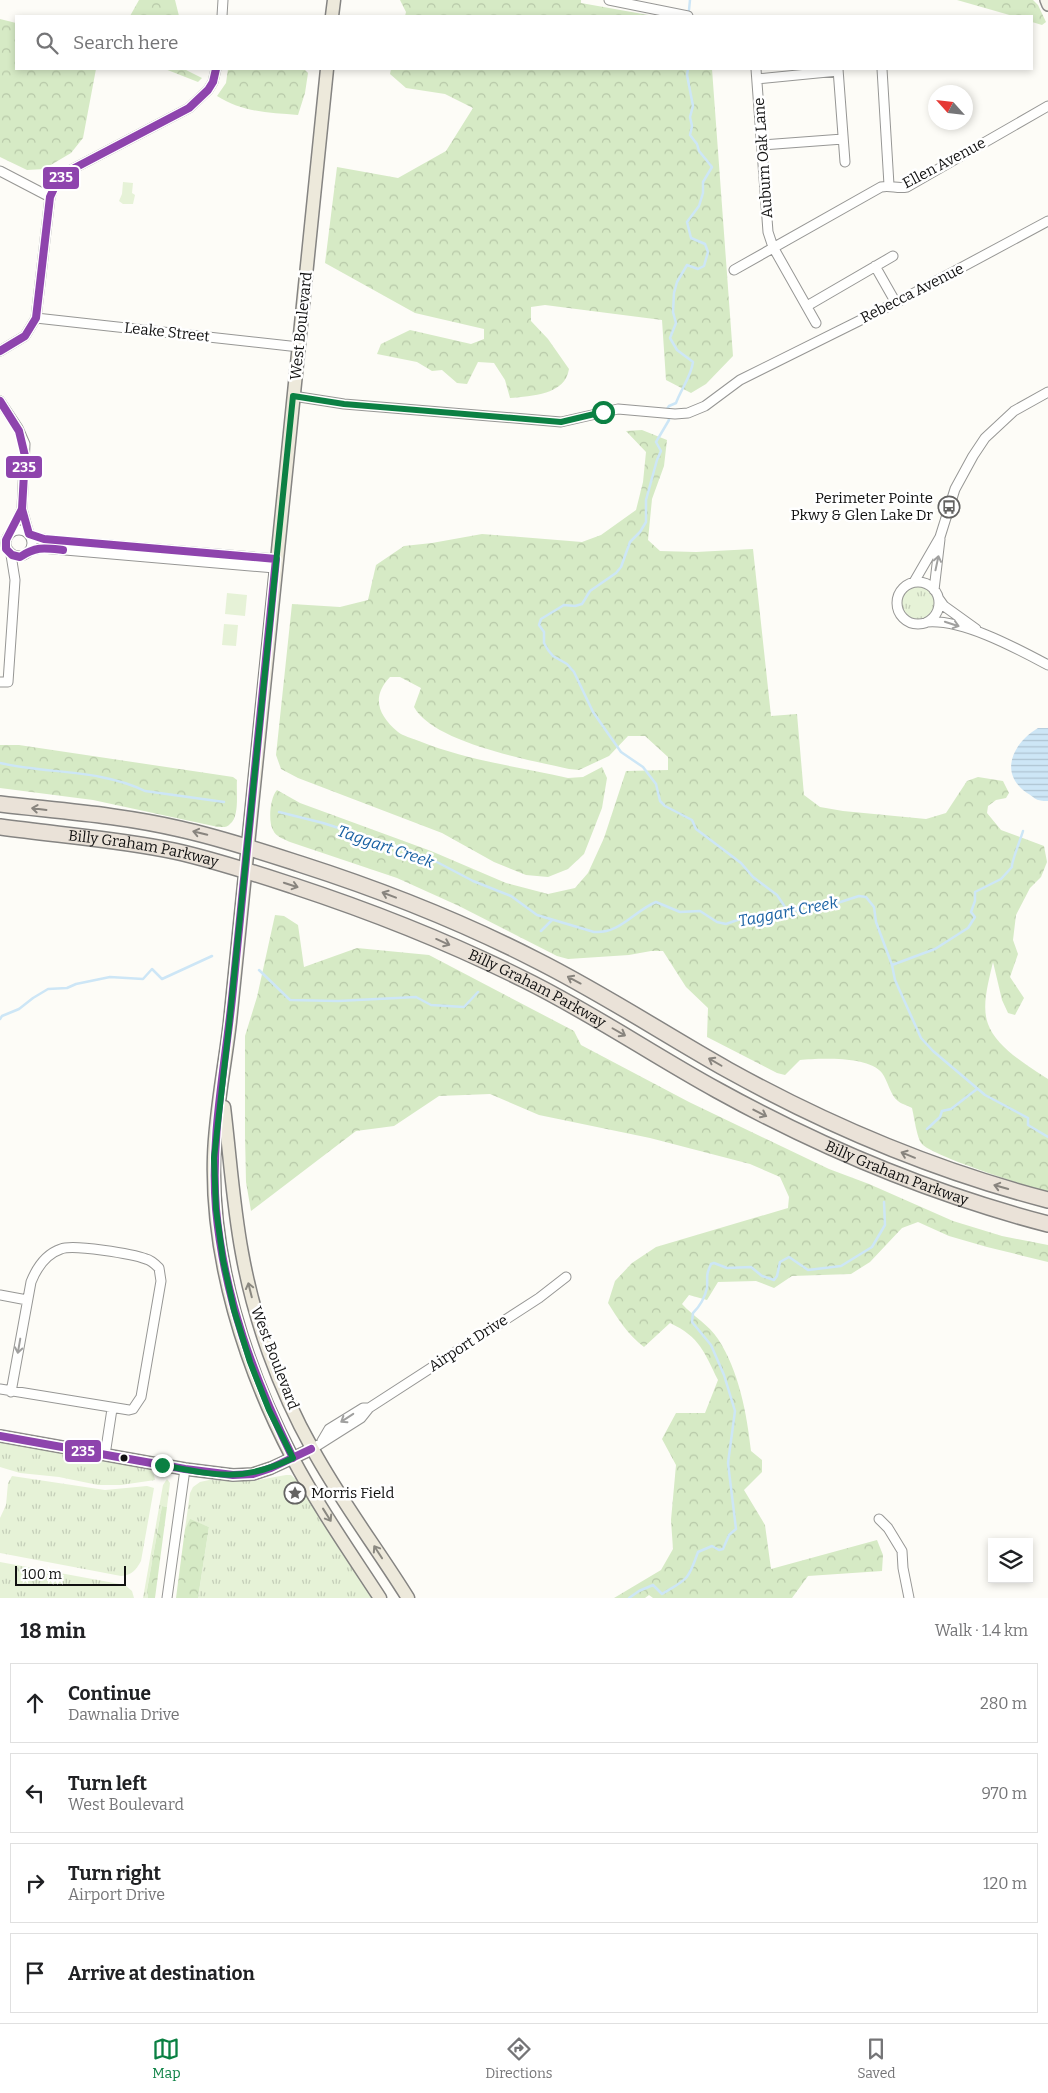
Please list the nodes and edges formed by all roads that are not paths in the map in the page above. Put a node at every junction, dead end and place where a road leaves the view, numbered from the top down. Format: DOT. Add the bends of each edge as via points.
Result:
graph roads {
  1 [pos="223,0"];
  2 [pos="334,0"];
  3 [pos="609,0"];
  4 [pos="1046,0"];
  5 [pos="1048,5"];
  6 [pos="222,15"];
  7 [pos="332,15"];
  8 [pos="683,15"];
  9 [pos="216,70"];
  10 [pos="327,70"];
  11 [pos="756,70"];
  12 [pos="838,70"];
  13 [pos="882,70"];
  14 [pos="757,78"];
  15 [pos="1048,106"];
  16 [pos="843,139"];
  17 [pos="762,145"];
  18 [pos="845,162"];
  19 [pos="0,171"];
  20 [pos="889,185"];
  21 [pos="50,197"];
  22 [pos="1048,221"];
  23 [pos="773,247"];
  24 [pos="893,256"];
  25 [pos="875,266"];
  26 [pos="734,270"];
  27 [pos="896,303"];
  28 [pos="807,306"];
  29 [pos="36,318"];
  30 [pos="816,323"];
  31 [pos="299,347"];
  32 [pos="2,353"];
  33 [pos="1048,392"];
  34 [pos="293,396"];
  35 [pos="0,402"];
  36 [pos="22,509"];
  37 [pos="7,534"];
  38 [pos="30,535"];
  39 [pos="940,536"];
  40 [pos="0,546"];
  41 [pos="10,553"];
  42 [pos="27,553"];
  43 [pos="276,564"];
  44 [pos="15,580"];
  45 [pos="914,582"];
  46 [pos="934,590"];
  47 [pos="938,599"];
  48 [pos="926,622"];
  49 [pos="978,631"];
  50 [pos="1048,665"];
  51 [pos="4,682"];
  52 [pos="0,804"];
  53 [pos="0,827"];
  54 [pos="247,846"];
  55 [pos="245,870"];
  56 [pos="222,1090"];
  57 [pos="1048,1200"];
  58 [pos="1048,1224"];
  59 [pos="566,1277"];
  60 [pos="0,1295"];
  61 [pos="27,1300"];
  62 [pos="0,1390"];
  63 [pos="11,1392"];
  64 [pos="112,1408"];
  65 [pos="0,1436"];
  66 [pos="317,1445"];
  67 [pos="105,1455"];
  68 [pos="293,1458"];
  69 [pos="185,1469"];
  70 [pos="878,1518"];
  71 [pos="167,1598"];
  72 [pos="380,1598"];
  73 [pos="408,1598"];
  74 [pos="909,1598"];
  1 -- 6 [label="street"];
  2 -- 7 [label="main road"];
  3 -- 8 [label="street"];
  4 -- 5 [label="street"];
  9 -- 21 [label="street" via="208,90 189,108 65,174 54,186"];
  10 -- 31 [label="main road, West Boulevard"];
  11 -- 14 [label="street, Auburn Oak Lane"];
  12 -- 14 [label="street"];
  12 -- 16 [label="street"];
  13 -- 20 [label="street"];
  14 -- 17 [label="street, Auburn Oak Lane"];
  15 -- 20 [label="street, Ellen Avenue" via="907,187"];
  16 -- 17 [label="street"];
  16 -- 18 [label="street"];
  17 -- 23 [label="street, Auburn Oak Lane" via="768,232"];
  19 -- 21 [label="street"];
  20 -- 23 [label="street, Ellen Avenue"];
  21 -- 29 [label="street"];
  22 -- 27 [label="street, Rebecca Avenue"];
  23 -- 26 [label="street, Ellen Avenue"];
  23 -- 28 [label="street, Auburn Oak Lane"];
  24 -- 25 [label="street"];
  25 -- 27 [label="street"];
  25 -- 28 [label="street"];
  27 -- 34 [label="street, Rebecca Avenue" via="740,380 688,413 618,409 561,422 344,404"];
  28 -- 30 [label="street, Auburn Oak Lane"];
  29 -- 31 [label="street, Leake Street"];
  29 -- 32 [label="street" via="25,336"];
  31 -- 34 [label="main road, West Boulevard"];
  33 -- 39 [label="street" via="1014,411 985,438 955,489"];
  34 -- 43 [label="main road, West Boulevard"];
  35 -- 36 [label="street" via="25,444"];
  36 -- 37 [label="street"];
  36 -- 38 [label="street"];
  37 -- 38 [label="street" via="21,530"];
  37 -- 41 [label="street" via="5,543"];
  38 -- 42 [label="street" via="32,542"];
  38 -- 43 [label="street" via="57,541"];
  39 -- 45 [label="street"];
  46 -- 39 [label="street, one-way"];
  40 -- 41 [label="street"];
  41 -- 42 [label="street" via="20,557"];
  41 -- 44 [label="street"];
  42 -- 43 [label="street" via="42,548"];
  42 -- 44 [label="street"];
  43 -- 54 [label="main road, West Boulevard"];
  44 -- 51 [label="street"];
  45 -- 46 [label="street" via="927,584"];
  45 -- 48 [label="street" via="899,593 898,608 905,620"];
  46 -- 47 [label="street"];
  47 -- 48 [label="street" via="937,612"];
  47 -- 49 [label="street"];
  48 -- 49 [label="street, one-way" via="948,622"];
  49 -- 50 [label="street"];
  54 -- 52 [label="highway, Billy Graham Parkway, one-way" via="137,820"];
  53 -- 55 [label="highway, Billy Graham Parkway" via="173,851"];
  54 -- 55 [label="main road, West Boulevard"];
  57 -- 54 [label="highway, Billy Graham Parkway, one-way" via="954,1172 861,1136 771,1093 587,986 494,939 382,892"];
  55 -- 56 [label="main road, West Boulevard"];
  55 -- 58 [label="highway, Billy Graham Parkway, one-way" via="374,914 484,960 576,1007 715,1089 852,1157 946,1194"];
  66 -- 56 [label="main road, West Boulevard, one-way" via="290,1403 254,1305 234,1205"];
  56 -- 68 [label="main road, West Boulevard" via="214,1158 223,1260 250,1362"];
  59 -- 66 [label="street, Airport Drive"];
  60 -- 61 [label="street"];
  61 -- 63 [label="street, one-way"];
  61 -- 64 [label="street" via="38,1268 45,1259 67,1247 146,1259 158,1268 162,1281 141,1396 129,1410"];
  62 -- 63 [label="street"];
  63 -- 64 [label="street"];
  64 -- 67 [label="street"];
  65 -- 67 [label="street, Airport Drive"];
  66 -- 68 [label="street, Airport Drive"];
  73 -- 66 [label="main road, West Boulevard, one-way"];
  67 -- 69 [label="street, Airport Drive"];
  68 -- 69 [label="street, Airport Drive" via="271,1468 242,1475"];
  68 -- 72 [label="main road, West Boulevard, one-way"];
  69 -- 71 [label="street"];
  70 -- 74 [label="street" via="902,1551"];
}
